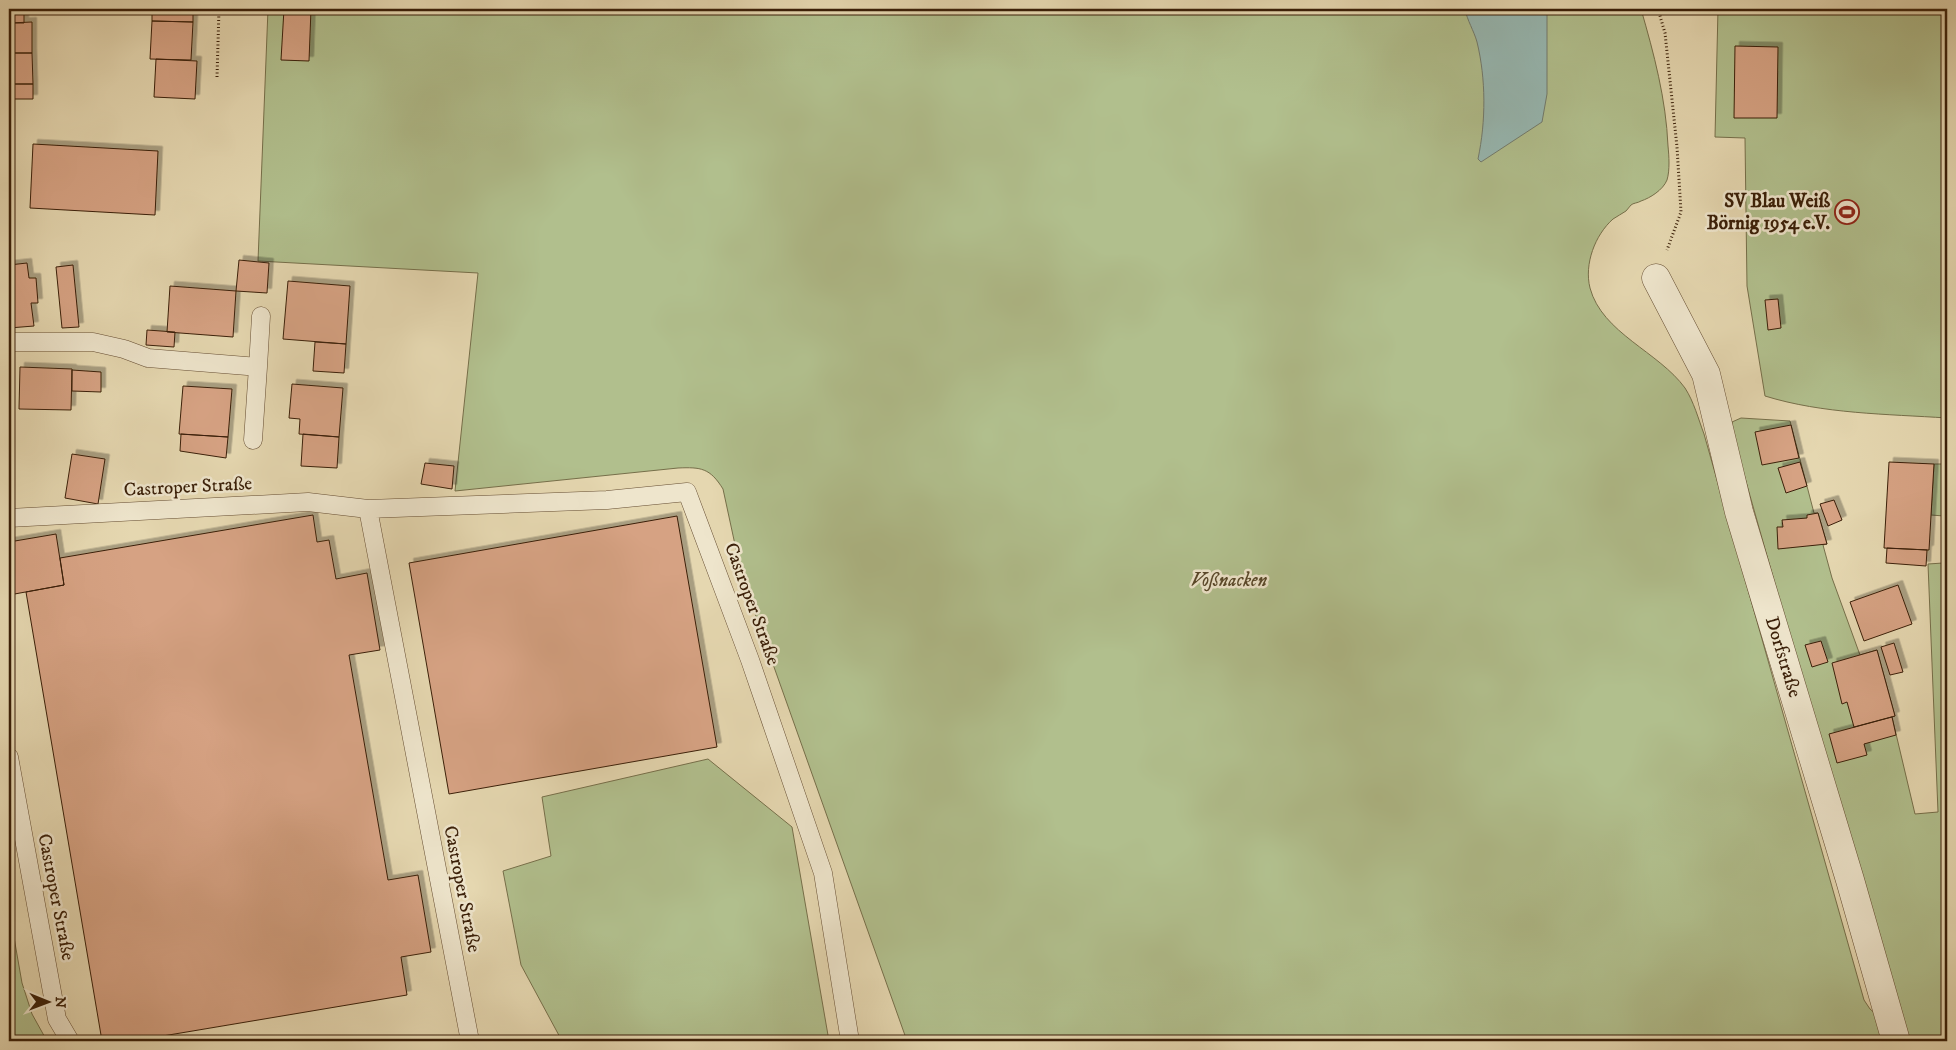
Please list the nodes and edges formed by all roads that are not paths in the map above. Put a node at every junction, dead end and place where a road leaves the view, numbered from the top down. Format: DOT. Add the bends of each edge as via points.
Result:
graph roads {
  1 [pos="1656,278"];
  2 [pos="261,316"];
  3 [pos="9,342"];
  4 [pos="258,367"];
  5 [pos="253,440"];
  6 [pos="368,509"];
  7 [pos="9,518"];
  8 [pos="9,757"];
  9 [pos="70,1041"];
  10 [pos="470,1041"];
  11 [pos="850,1041"];
  12 [pos="1896,1041"];
  1 -- 12 [label="street, Dorfstraße" via="1706,374 1739,512"];
  2 -- 4 [label="lane"];
  3 -- 4 [label="lane" via="93,342 148,358"];
  4 -- 5 [label="lane"];
  6 -- 7 [label="lane, Castroper Straße" via="308,502"];
  6 -- 10 [label="lane, Castroper Straße"];
  6 -- 11 [label="lane, Castroper Straße" via="607,500 688,492 823,873"];
  8 -- 9 [label="lane, Castroper Straße" via="58,1019"];
}
